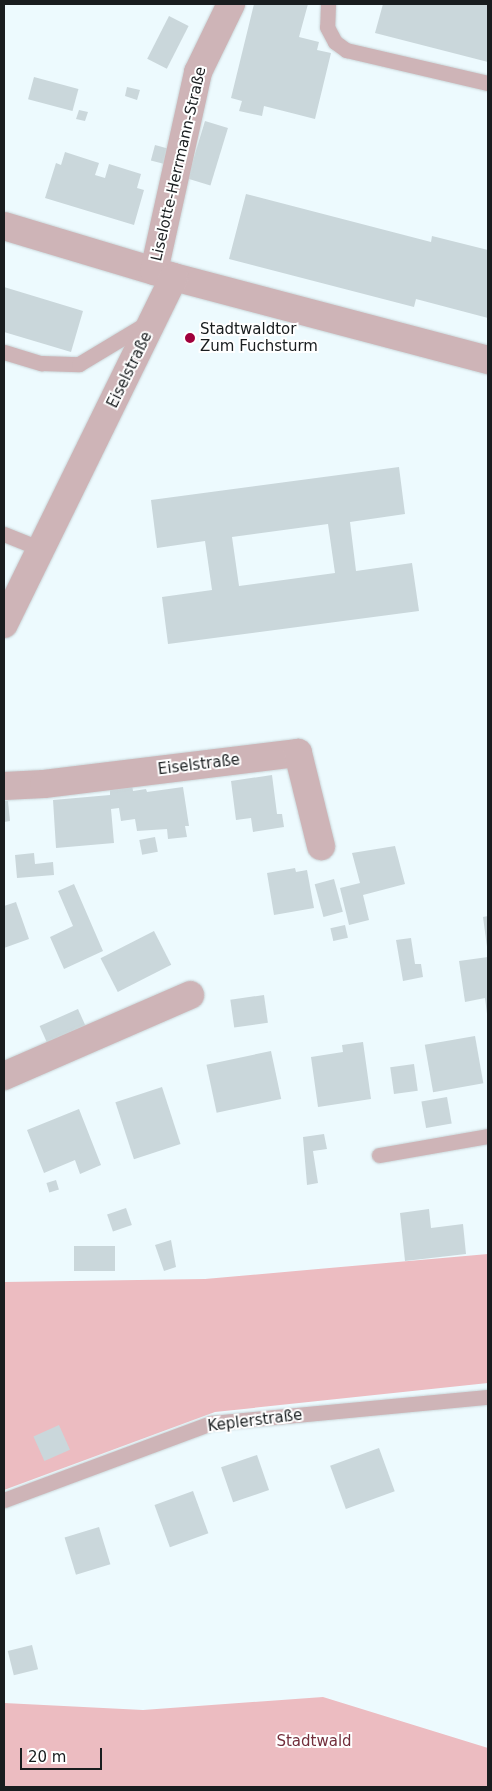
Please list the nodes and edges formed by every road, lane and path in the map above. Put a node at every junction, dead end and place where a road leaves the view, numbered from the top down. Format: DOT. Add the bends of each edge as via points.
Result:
graph roads {
  1 [pos="231,4"];
  2 [pos="328,4"];
  3 [pos="488,84"];
  4 [pos="4,226"];
  5 [pos="164,274"];
  6 [pos="155,319"];
  7 [pos="4,352"];
  8 [pos="488,360"];
  9 [pos="4,534"];
  10 [pos="41,549"];
  11 [pos="4,624"];
  12 [pos="4,786"];
  13 [pos="321,846"];
  14 [pos="190,995"];
  15 [pos="4,1076"];
  16 [pos="488,1136"];
  17 [pos="379,1155"];
  18 [pos="488,1397"];
  19 [pos="4,1500"];
  1 -- 5 [label="street, Liselotte-Herrmann-Straße" via="198,72"];
  2 -- 3 [label="lane" via="327,27 335,42 346,50"];
  4 -- 5 [label="street"];
  5 -- 6 [label="street, Eiselstraße"];
  5 -- 8 [label="street"];
  6 -- 7 [label="lane" via="79,364 42,363"];
  6 -- 10 [label="street, Eiselstraße"];
  9 -- 10 [label="lane"];
  10 -- 11 [label="street, Eiselstraße"];
  12 -- 13 [label="street, Eiselstraße" via="298,753"];
  14 -- 15 [label="street"];
  16 -- 17 [label="lane"];
  18 -- 19 [label="lane, Keplerstraße" via="211,1423"];
}
